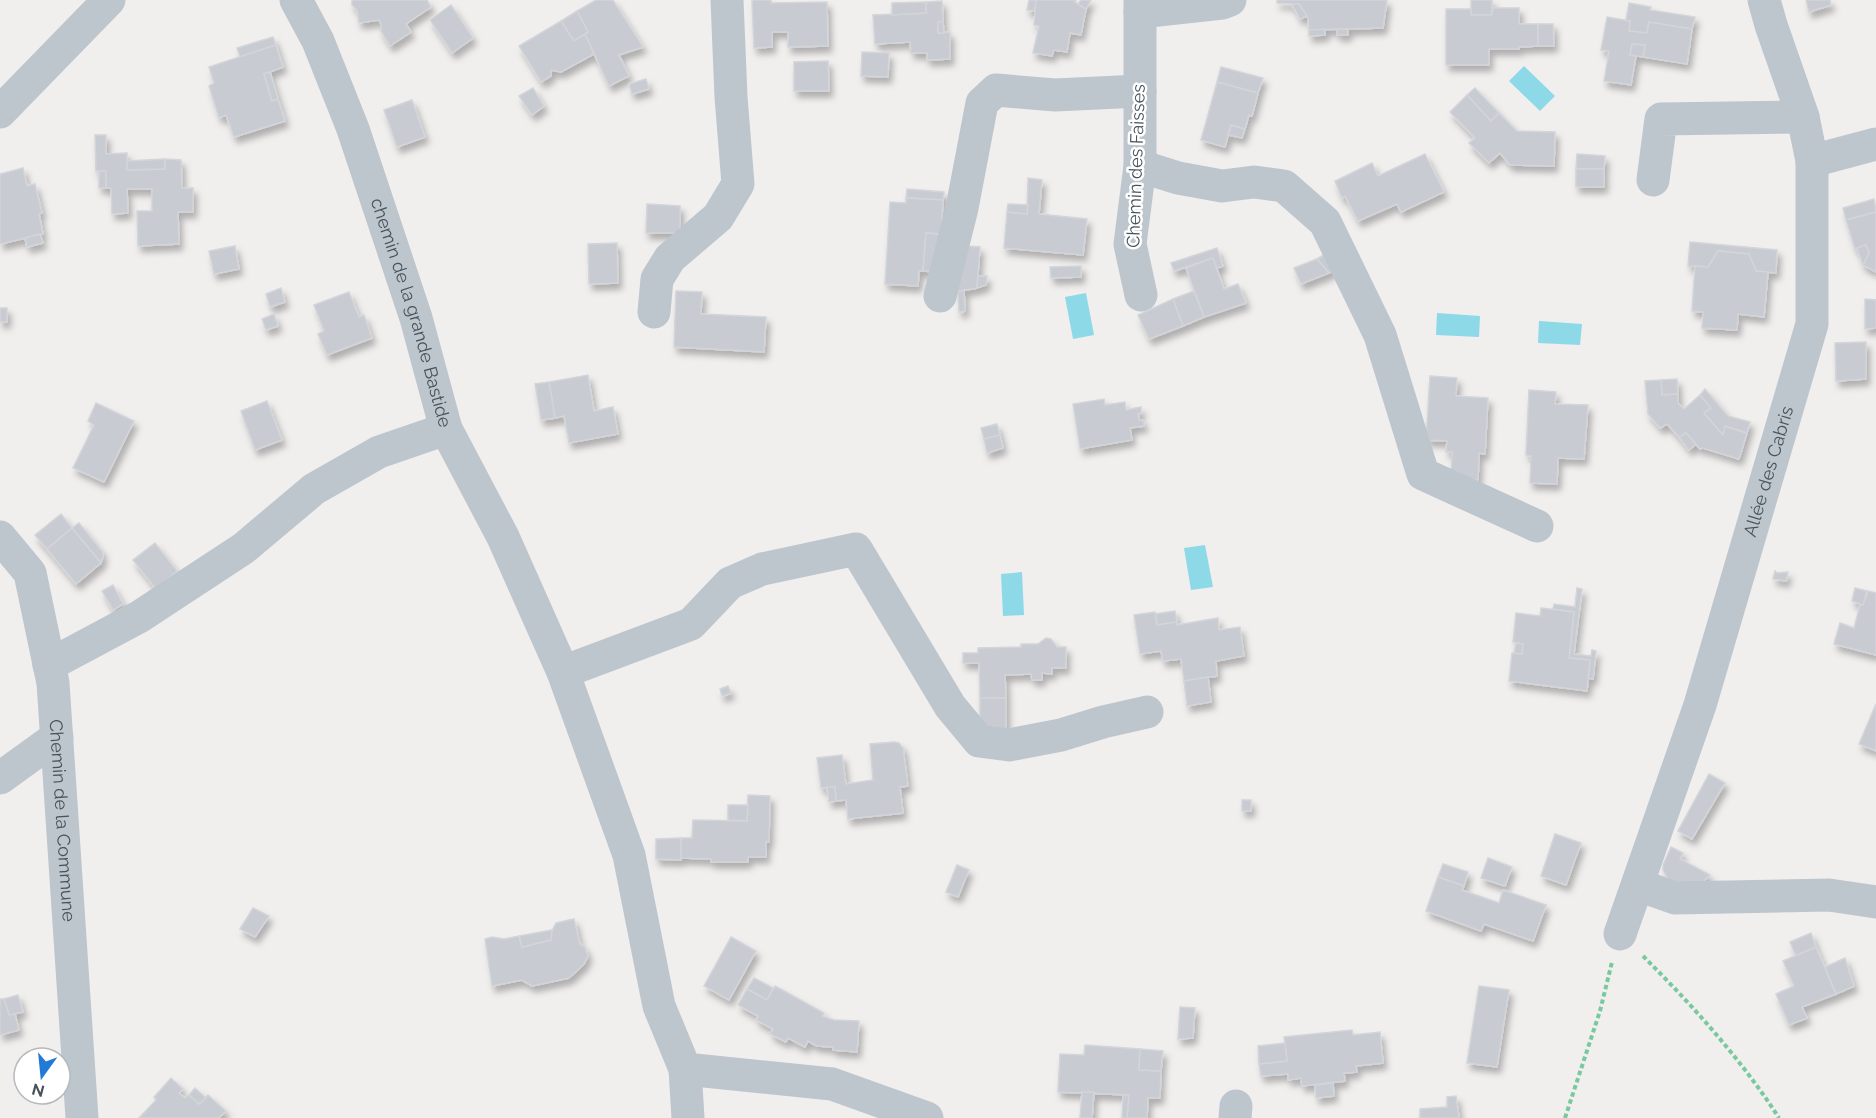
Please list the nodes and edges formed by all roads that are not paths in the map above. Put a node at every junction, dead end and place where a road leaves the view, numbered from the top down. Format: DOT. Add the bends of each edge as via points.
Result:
graph roads {
  1 [pos="109,0"];
  2 [pos="296,0"];
  3 [pos="727,0"];
  4 [pos="1230,0"];
  5 [pos="1764,0"];
  6 [pos="1140,6"];
  7 [pos="1140,91"];
  8 [pos="0,112"];
  9 [pos="1803,117"];
  10 [pos="1876,144"];
  11 [pos="1812,161"];
  12 [pos="1140,166"];
  13 [pos="1653,180"];
  14 [pos="1141,295"];
  15 [pos="940,296"];
  16 [pos="654,312"];
  17 [pos="446,429"];
  18 [pos="1537,526"];
  19 [pos="0,537"];
  20 [pos="49,665"];
  21 [pos="563,672"];
  22 [pos="1147,712"];
  23 [pos="57,737"];
  24 [pos="0,778"];
  25 [pos="1638,885"];
  26 [pos="1876,902"];
  27 [pos="1620,934"];
  28 [pos="685,1069"];
  29 [pos="82,1118"];
  30 [pos="688,1118"];
  31 [pos="927,1118"];
  1 -- 8 [label="street"];
  2 -- 17 [label="street, chemin de la grande Bastide" via="318,42 353,129 416,318"];
  3 -- 16 [label="street" via="738,184 718,217 670,258 657,279"];
  4 -- 6 [label="street"];
  5 -- 9 [label="street, Allée des Cabris"];
  6 -- 7 [label="street, Chemin des Faisses"];
  7 -- 12 [label="street, Chemin des Faisses"];
  7 -- 15 [label="street" via="1055,95 996,90 982,103"];
  9 -- 11 [label="street, Allée des Cabris"];
  9 -- 13 [label="street" via="1661,119"];
  10 -- 11 [label="street"];
  11 -- 25 [label="street, Allée des Cabris" via="1812,324 1700,705"];
  12 -- 14 [label="street, Chemin des Faisses" via="1130,244"];
  12 -- 18 [label="street" via="1222,186 1254,182 1284,186 1325,222 1380,335 1423,474"];
  17 -- 20 [label="street, chemin de la grande Bastide" via="379,452 314,489 244,548 139,617"];
  17 -- 21 [label="street" via="503,537"];
  19 -- 20 [label="street, Chemin de la Commune" via="30,573"];
  20 -- 23 [label="street, Chemin de la Commune"];
  21 -- 22 [label="street" via="691,624 730,583 762,569 855,549 950,706 979,741 1009,745"];
  21 -- 28 [label="street" via="629,855 658,1006"];
  23 -- 24 [label="street"];
  23 -- 29 [label="street, Chemin de la Commune"];
  25 -- 26 [label="street" via="1675,898 1828,895"];
  25 -- 27 [label="street, Allée des Cabris"];
  28 -- 30 [label="street"];
  28 -- 31 [label="street" via="832,1084"];
}
